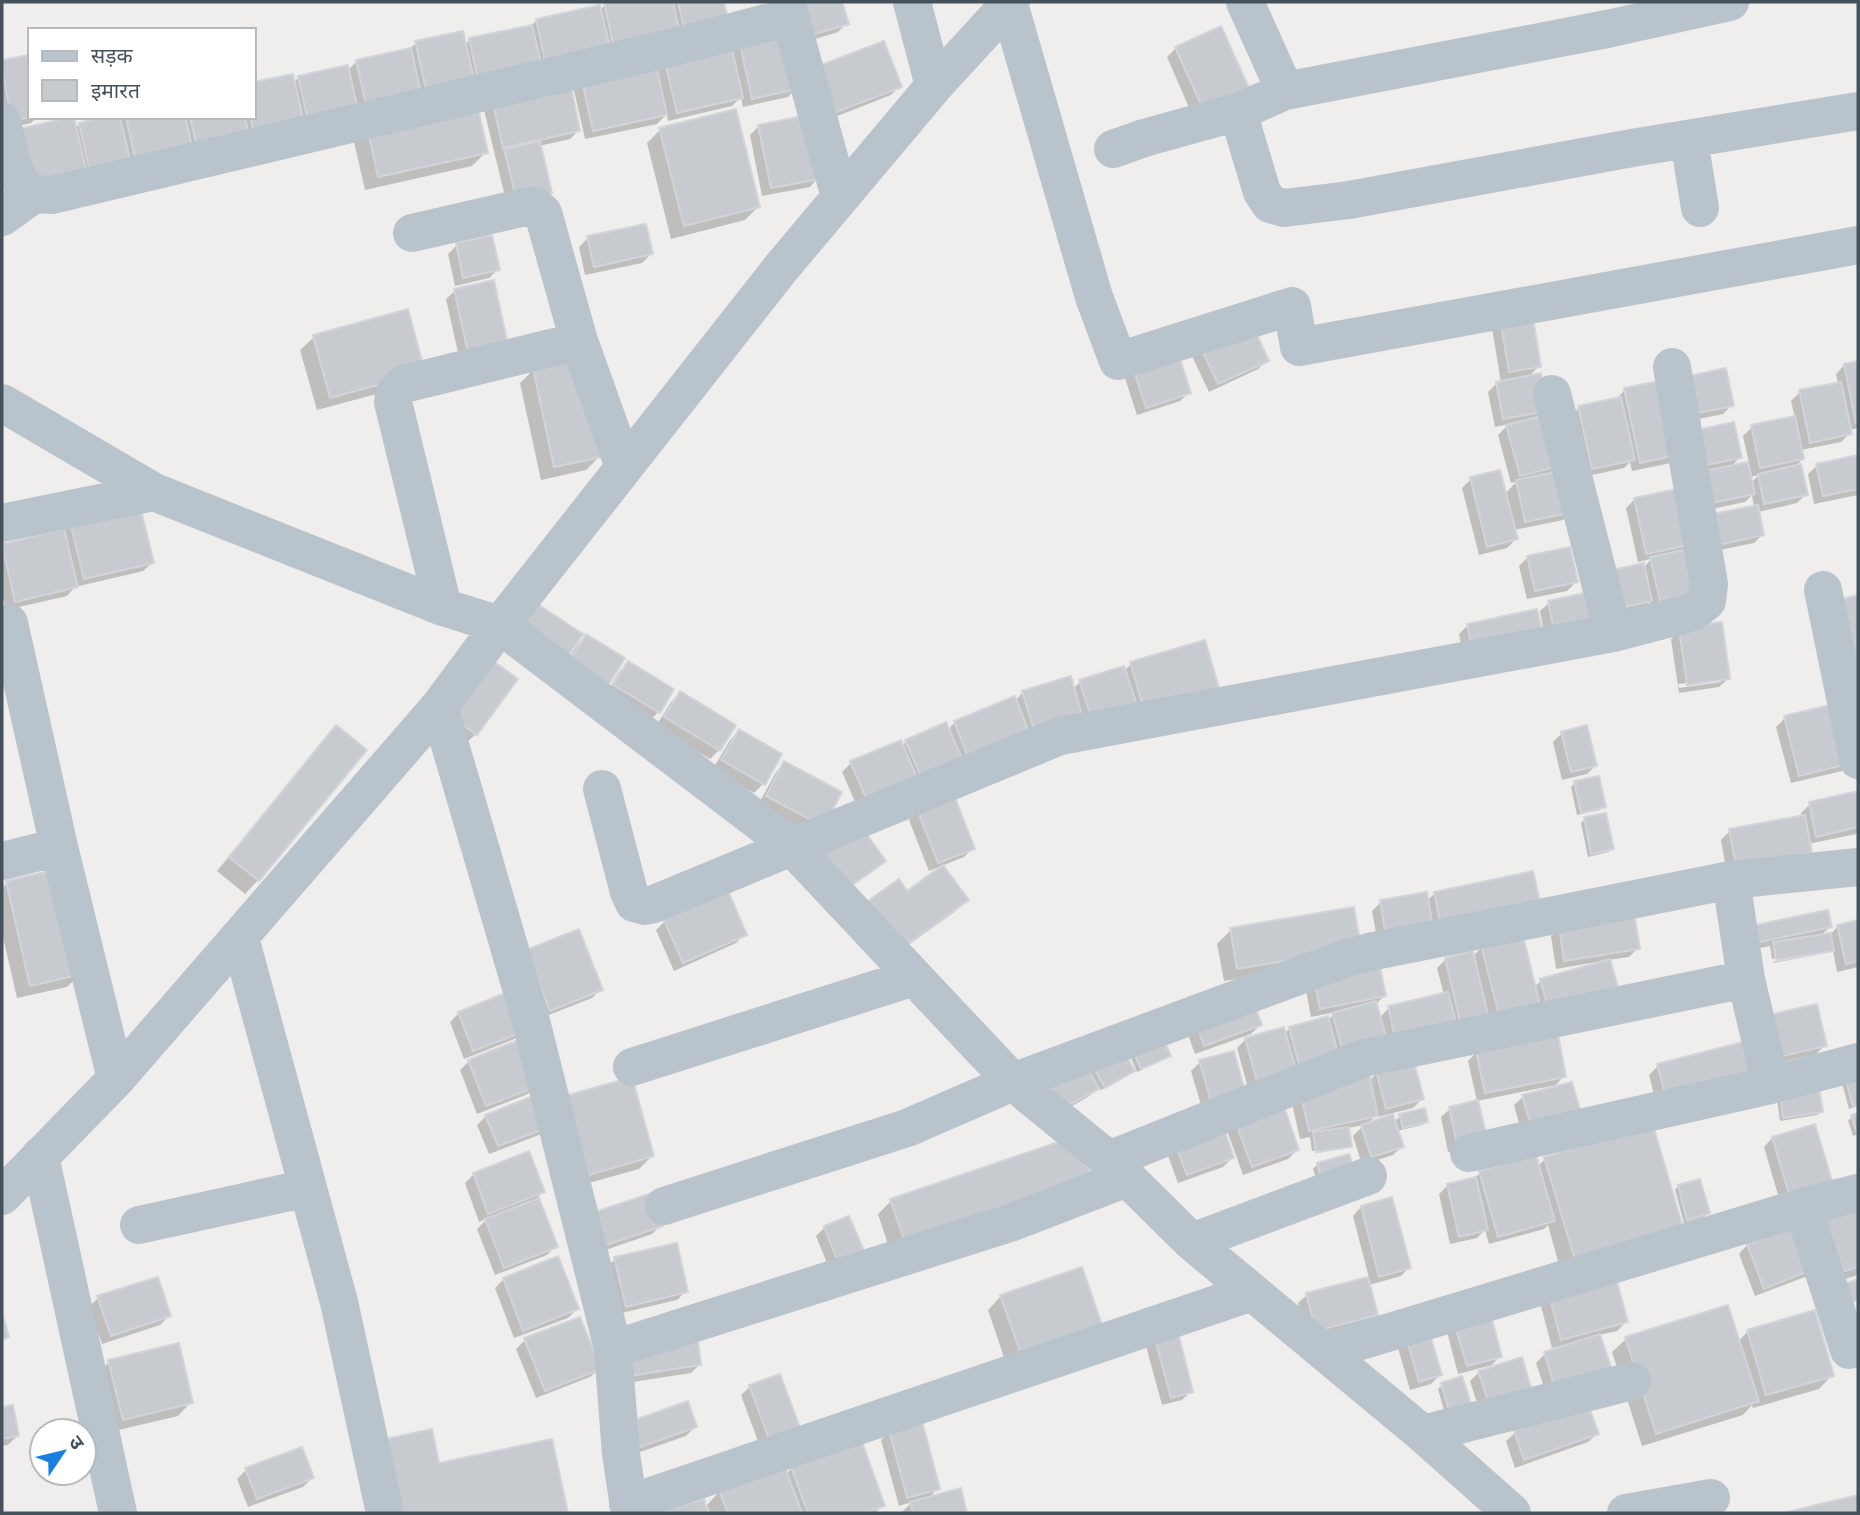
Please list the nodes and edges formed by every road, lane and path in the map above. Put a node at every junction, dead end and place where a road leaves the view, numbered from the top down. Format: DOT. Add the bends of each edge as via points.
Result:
graph roads {
  1 [pos="912,2"];
  2 [pos="1245,2"];
  3 [pos="1730,2"];
  4 [pos="1010,3"];
  5 [pos="788,10"];
  6 [pos="934,86"];
  7 [pos="1285,91"];
  8 [pos="1858,111"];
  9 [pos="1238,112"];
  10 [pos="2,121"];
  11 [pos="1689,140"];
  12 [pos="1113,149"];
  13 [pos="34,194"];
  14 [pos="840,197"];
  15 [pos="1700,208"];
  16 [pos="2,217"];
  17 [pos="412,233"];
  18 [pos="1858,245"];
  19 [pos="579,341"];
  20 [pos="1672,367"];
  21 [pos="1552,394"];
  22 [pos="2,403"];
  23 [pos="624,467"];
  24 [pos="154,492"];
  25 [pos="2,523"];
  26 [pos="1823,590"];
  27 [pos="443,607"];
  28 [pos="9,623"];
  29 [pos="500,625"];
  30 [pos="1613,633"];
  31 [pos="439,707"];
  32 [pos="1858,760"];
  33 [pos="602,789"];
  34 [pos="791,846"];
  35 [pos="59,847"];
  36 [pos="2,861"];
  37 [pos="1858,867"];
  38 [pos="1731,880"];
  39 [pos="240,938"];
  40 [pos="914,976"];
  41 [pos="1746,979"];
  42 [pos="1858,1062"];
  43 [pos="632,1067"];
  44 [pos="116,1079"];
  45 [pos="1013,1082"];
  46 [pos="1771,1085"];
  47 [pos="1469,1153"];
  48 [pos="40,1156"];
  49 [pos="1118,1169"];
  50 [pos="1368,1176"];
  51 [pos="308,1188"];
  52 [pos="1858,1193"];
  53 [pos="2,1196"];
  54 [pos="664,1206"];
  55 [pos="1803,1207"];
  56 [pos="139,1225"];
  57 [pos="1192,1242"];
  58 [pos="1252,1292"];
  59 [pos="612,1349"];
  60 [pos="1849,1350"];
  61 [pos="1324,1352"];
  62 [pos="1632,1381"];
  63 [pos="1423,1434"];
  64 [pos="1711,1498"];
  65 [pos="629,1509"];
  66 [pos="118,1513"];
  67 [pos="385,1513"];
  68 [pos="1512,1513"];
  69 [pos="1626,1513"];
  1 -- 6 [label="street"];
  2 -- 7 [label="street"];
  3 -- 7 [label="street"];
  4 -- 6 [label="street"];
  4 -- 18 [label="street" via="1094,297 1118,361 1292,306 1299,346"];
  5 -- 13 [label="street" via="661,50 52,195"];
  5 -- 14 [label="street"];
  6 -- 14 [label="street"];
  7 -- 9 [label="street"];
  8 -- 11 [label="street"];
  9 -- 11 [label="street" via="1262,192 1270,204 1284,208"];
  9 -- 12 [label="street"];
  10 -- 13 [label="street" via="12,164 21,184"];
  11 -- 15 [label="street"];
  13 -- 16 [label="street"];
  14 -- 23 [label="street"];
  17 -- 19 [label="street" via="530,206 540,209"];
  19 -- 23 [label="street"];
  19 -- 27 [label="street" via="404,384 394,394"];
  20 -- 30 [label="street" via="1709,584 1707,601 1693,612"];
  21 -- 30 [label="street"];
  22 -- 24 [label="street"];
  23 -- 29 [label="street"];
  24 -- 25 [label="street"];
  24 -- 27 [label="street"];
  26 -- 32 [label="street"];
  27 -- 29 [label="street"];
  28 -- 35 [label="street"];
  29 -- 31 [label="street"];
  29 -- 34 [label="street"];
  30 -- 34 [label="street" via="1060,736"];
  31 -- 39 [label="street"];
  31 -- 59 [label="street" via="532,1024"];
  33 -- 34 [label="street" via="634,903 654,904"];
  34 -- 40 [label="street"];
  35 -- 36 [label="street"];
  35 -- 44 [label="street"];
  37 -- 38 [label="street"];
  38 -- 41 [label="street"];
  38 -- 45 [label="street" via="1347,958"];
  39 -- 44 [label="street"];
  39 -- 51 [label="street"];
  40 -- 43 [label="street"];
  40 -- 45 [label="street"];
  41 -- 46 [label="street"];
  41 -- 49 [label="street" via="1364,1058"];
  42 -- 46 [label="street"];
  44 -- 48 [label="street"];
  45 -- 49 [label="street"];
  45 -- 54 [label="street" via="907,1128"];
  46 -- 47 [label="street"];
  48 -- 53 [label="street"];
  48 -- 66 [label="street"];
  49 -- 57 [label="street"];
  49 -- 59 [label="street" via="1010,1223"];
  50 -- 57 [label="street"];
  51 -- 56 [label="street"];
  51 -- 67 [label="street" via="339,1302"];
  52 -- 55 [label="street"];
  55 -- 60 [label="street"];
  55 -- 61 [label="street"];
  57 -- 58 [label="street"];
  58 -- 61 [label="street"];
  58 -- 65 [label="street"];
  59 -- 65 [label="street"];
  61 -- 63 [label="street"];
  62 -- 63 [label="street"];
  63 -- 68 [label="street"];
  64 -- 69 [label="street"];
}
